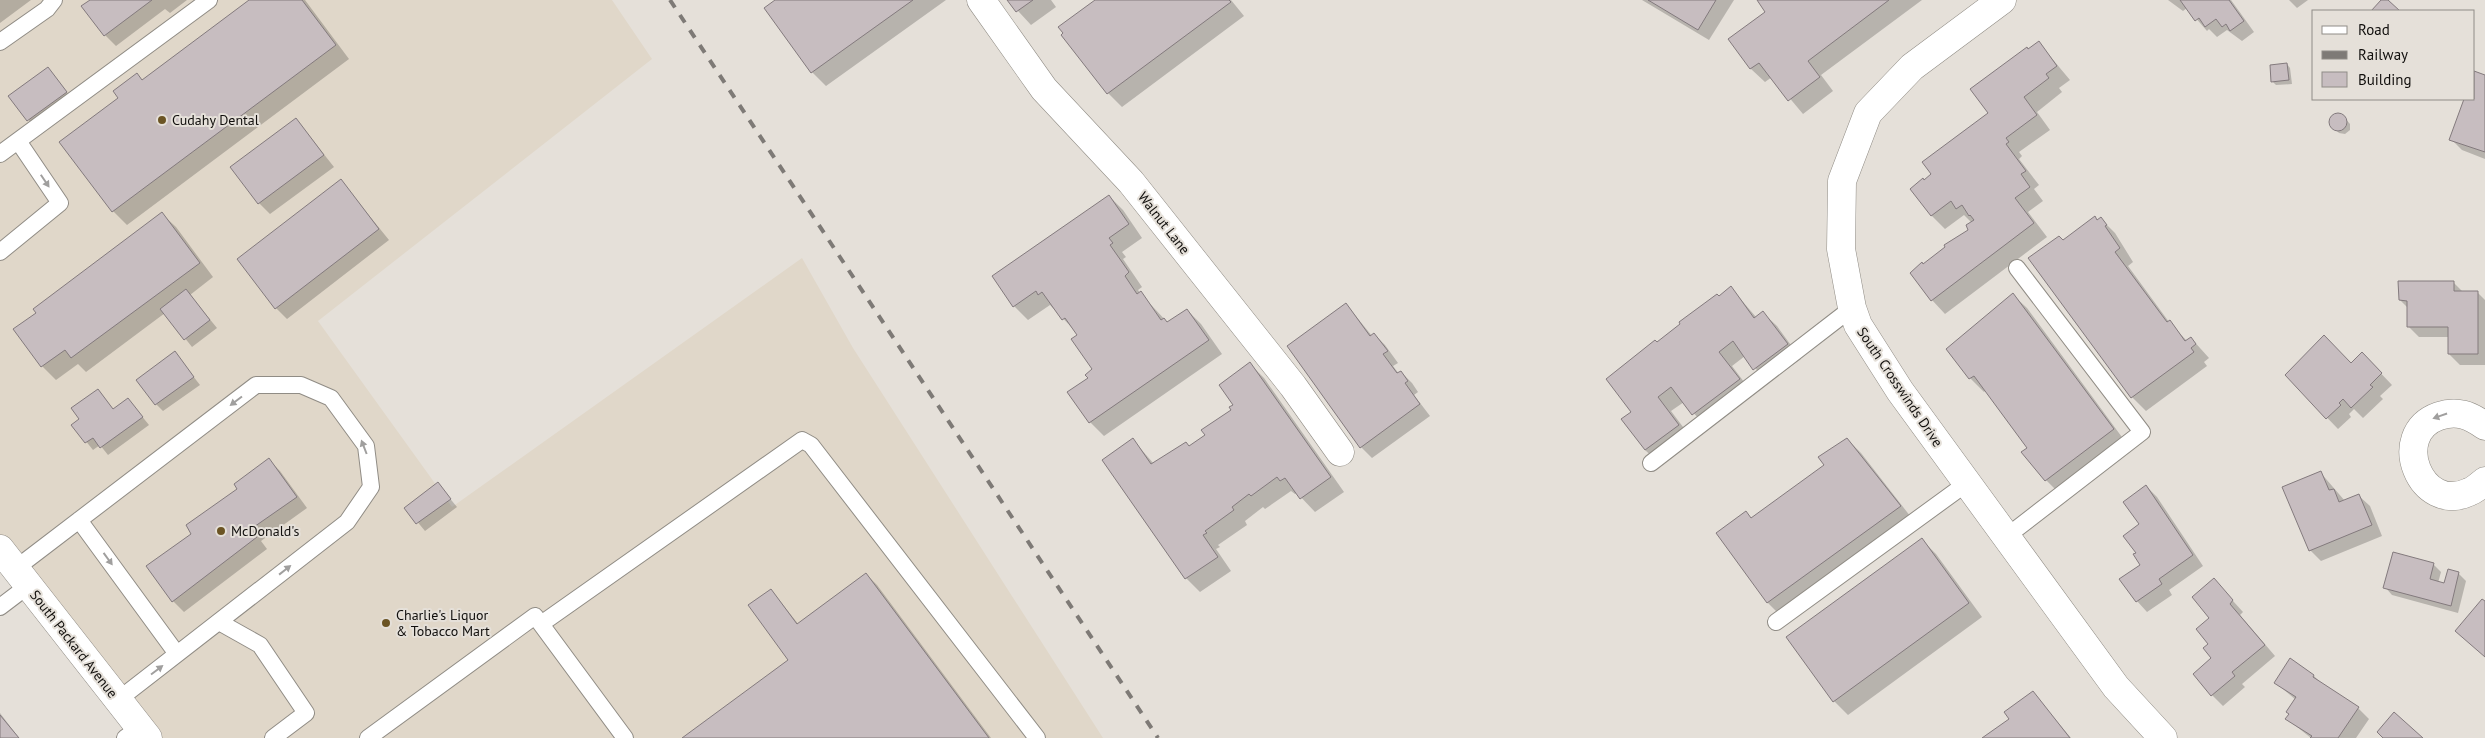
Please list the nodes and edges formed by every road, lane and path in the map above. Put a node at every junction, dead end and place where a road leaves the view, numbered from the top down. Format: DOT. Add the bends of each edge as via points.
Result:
graph roads {
  1 [pos="54,0"];
  2 [pos="209,0"];
  3 [pos="981,0"];
  4 [pos="2002,0"];
  5 [pos="0,42"];
  6 [pos="18,141"];
  7 [pos="0,154"];
  8 [pos="0,252"];
  9 [pos="2017,268"];
  10 [pos="1852,308"];
  11 [pos="2485,426"];
  12 [pos="1340,452"];
  13 [pos="1651,463"];
  14 [pos="2485,481"];
  15 [pos="1967,484"];
  16 [pos="79,520"];
  17 [pos="2006,537"];
  18 [pos="15,568"];
  19 [pos="0,607"];
  20 [pos="219,622"];
  21 [pos="1776,622"];
  22 [pos="541,624"];
  23 [pos="177,654"];
  24 [pos="118,700"];
  25 [pos="138,734"];
  26 [pos="2153,735"];
  27 [pos="273,738"];
  28 [pos="368,738"];
  29 [pos="625,738"];
  30 [pos="1037,738"];
  1 -- 5 [label="lane" via="47,9"];
  2 -- 6 [label="lane"];
  3 -- 12 [label="street, Walnut Lane" via="1044,89 1131,182 1293,386"];
  4 -- 10 [label="street, South Crosswinds Drive" via="1912,67 1868,114 1842,181 1841,249"];
  6 -- 7 [label="lane"];
  6 -- 8 [label="lane, one-way" via="60,203"];
  9 -- 17 [label="lane" via="2142,432"];
  10 -- 13 [label="lane"];
  10 -- 15 [label="street, South Crosswinds Drive" via="1858,325 1900,391"];
  11 -- 14 [label="street, one-way" via="2468,415 2450,413 2431,419 2418,433 2413,449 2415,467 2422,480 2439,493 2461,495"];
  15 -- 17 [label="street, South Crosswinds Drive"];
  15 -- 21 [label="lane"];
  16 -- 18 [label="lane"];
  20 -- 16 [label="lane, one-way" via="347,522 371,487 366,446 331,398 301,385 256,385"];
  16 -- 23 [label="lane, one-way"];
  17 -- 26 [label="street, South Crosswinds Drive"];
  18 -- 19 [label="lane"];
  18 -- 24 [label="street, South Packard Avenue"];
  20 -- 23 [label="lane"];
  20 -- 27 [label="lane" via="260,645 306,713"];
  22 -- 28 [label="lane" via="535,616"];
  22 -- 29 [label="lane"];
  22 -- 30 [label="lane" via="802,440 811,445"];
  24 -- 23 [label="lane, one-way"];
  24 -- 25 [label="street, South Packard Avenue"];
}
